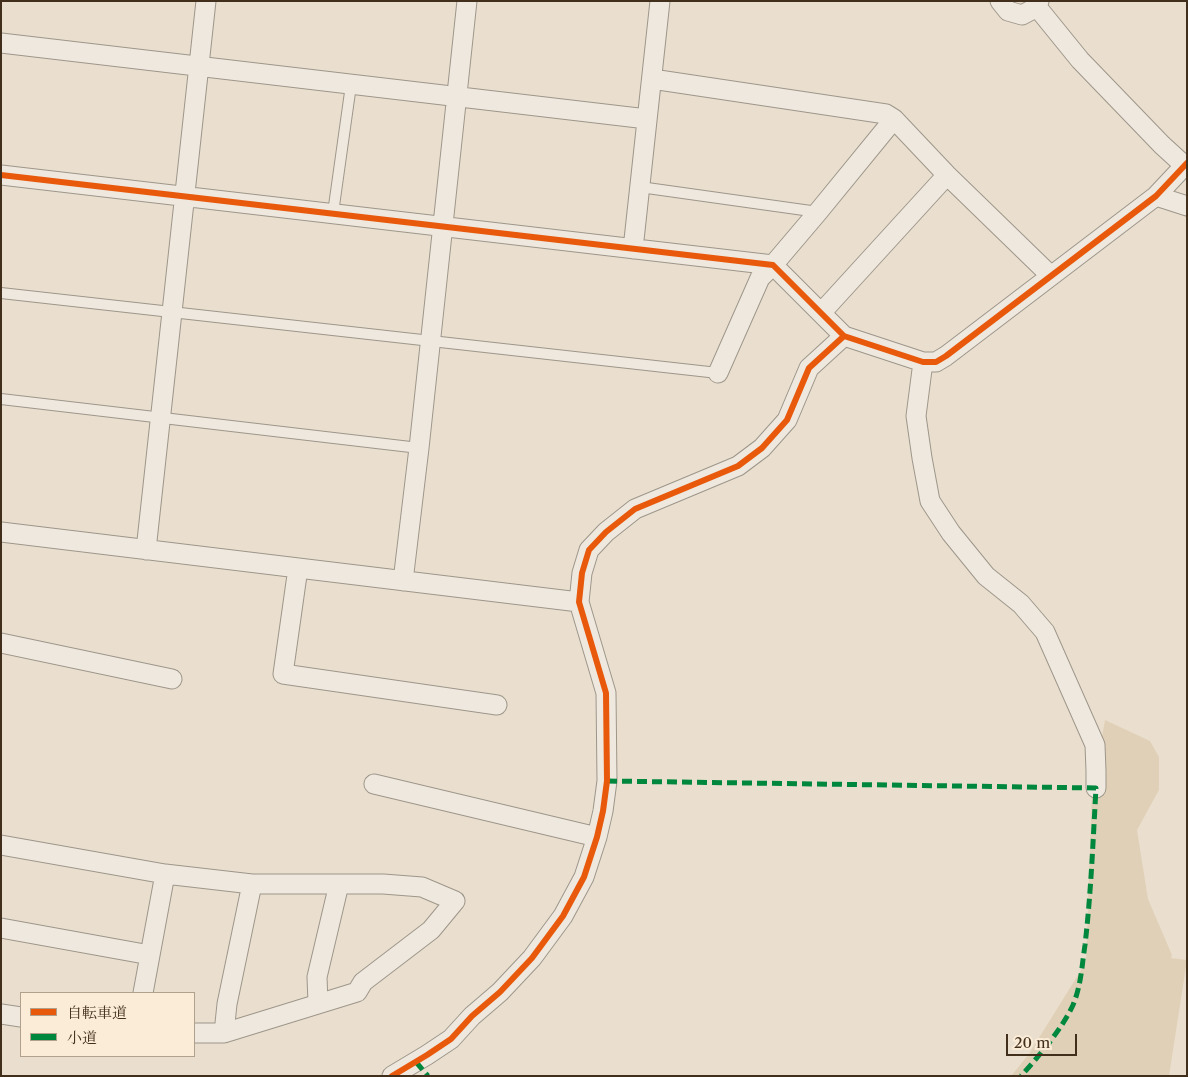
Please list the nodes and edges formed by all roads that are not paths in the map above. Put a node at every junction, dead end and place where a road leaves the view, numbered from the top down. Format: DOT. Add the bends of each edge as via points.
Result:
graph roads {
  1 [pos="206,1"];
  2 [pos="467,1"];
  3 [pos="660,1"];
  4 [pos="1000,1"];
  5 [pos="1038,4"];
  6 [pos="1,43"];
  7 [pos="199,67"];
  8 [pos="652,79"];
  9 [pos="351,84"];
  10 [pos="457,97"];
  11 [pos="894,118"];
  12 [pos="647,119"];
  13 [pos="1186,164"];
  14 [pos="1,175"];
  15 [pos="947,176"];
  16 [pos="640,187"];
  17 [pos="184,196"];
  18 [pos="1156,196"];
  19 [pos="1187,206"];
  20 [pos="818,212"];
  21 [pos="334,213"];
  22 [pos="443,226"];
  23 [pos="633,248"];
  24 [pos="773,265"];
  25 [pos="1051,276"];
  26 [pos="1,293"];
  27 [pos="172,312"];
  28 [pos="821,313"];
  29 [pos="844,336"];
  30 [pos="430,341"];
  31 [pos="923,362"];
  32 [pos="718,373"];
  33 [pos="1,399"];
  34 [pos="160,418"];
  35 [pos="419,448"];
  36 [pos="1,532"];
  37 [pos="146,550"];
  38 [pos="298,568"];
  39 [pos="403,581"];
  40 [pos="579,602"];
  41 [pos="1,643"];
  42 [pos="172,679"];
  43 [pos="497,705"];
  44 [pos="374,784"];
  45 [pos="1096,788"];
  46 [pos="597,837"];
  47 [pos="1,845"];
  48 [pos="165,874"];
  49 [pos="252,884"];
  50 [pos="339,884"];
  51 [pos="1,928"];
  52 [pos="150,955"];
  53 [pos="143,992"];
  54 [pos="318,1003"];
  55 [pos="1,1014"];
  56 [pos="20,1017"];
  57 [pos="195,1033"];
  58 [pos="224,1034"];
  59 [pos="392,1076"];
  1 -- 7 [label="street"];
  2 -- 10 [label="street"];
  3 -- 8 [label="street"];
  4 -- 5 [label="street" via="1008,11 1022,15"];
  5 -- 13 [label="street" via="1080,60 1162,145"];
  6 -- 7 [label="street"];
  7 -- 9 [label="street"];
  7 -- 17 [label="street"];
  8 -- 11 [label="street" via="886,114"];
  8 -- 12 [label="street"];
  9 -- 10 [label="street"];
  9 -- 21 [label="lane"];
  10 -- 12 [label="street"];
  10 -- 22 [label="street"];
  11 -- 15 [label="street"];
  11 -- 20 [label="street"];
  12 -- 16 [label="street"];
  13 -- 18 [label="street"];
  14 -- 17 [label="street"];
  15 -- 25 [label="street"];
  15 -- 28 [label="street"];
  16 -- 20 [label="lane"];
  16 -- 23 [label="street"];
  17 -- 21 [label="street"];
  17 -- 27 [label="street"];
  18 -- 19 [label="street"];
  18 -- 25 [label="street"];
  20 -- 24 [label="street"];
  21 -- 22 [label="street"];
  22 -- 23 [label="street"];
  22 -- 30 [label="street"];
  23 -- 24 [label="street"];
  24 -- 28 [label="street"];
  24 -- 32 [label="street" via="760,278"];
  25 -- 31 [label="street" via="946,356 936,362"];
  26 -- 27 [label="lane"];
  27 -- 30 [label="lane"];
  27 -- 34 [label="street"];
  28 -- 29 [label="street"];
  29 -- 31 [label="street"];
  29 -- 40 [label="street" via="809,368 787,420 762,448 738,466 635,509 606,532 589,550 582,573"];
  30 -- 32 [label="lane"];
  30 -- 35 [label="street"];
  31 -- 45 [label="street" via="916,416 930,501 986,576 1021,604 1046,632 1095,745"];
  33 -- 34 [label="lane"];
  34 -- 35 [label="lane"];
  34 -- 37 [label="street"];
  35 -- 39 [label="street"];
  36 -- 37 [label="street"];
  37 -- 38 [label="street"];
  38 -- 39 [label="street"];
  38 -- 43 [label="street" via="283,674"];
  39 -- 40 [label="street"];
  40 -- 46 [label="street" via="606,693 607,780"];
  41 -- 42 [label="street"];
  44 -- 46 [label="street"];
  46 -- 59 [label="street" via="584,876 563,916 532,958 451,1039"];
  47 -- 48 [label="street"];
  48 -- 49 [label="street"];
  48 -- 52 [label="street"];
  49 -- 50 [label="street"];
  49 -- 58 [label="street" via="227,1004"];
  50 -- 54 [label="street" via="317,977"];
  50 -- 54 [label="street" via="422,887 455,901 431,930 363,982 357,992"];
  51 -- 52 [label="street"];
  52 -- 53 [label="street"];
  54 -- 58 [label="street"];
  55 -- 56 [label="street"];
  57 -- 58 [label="street"];
}
